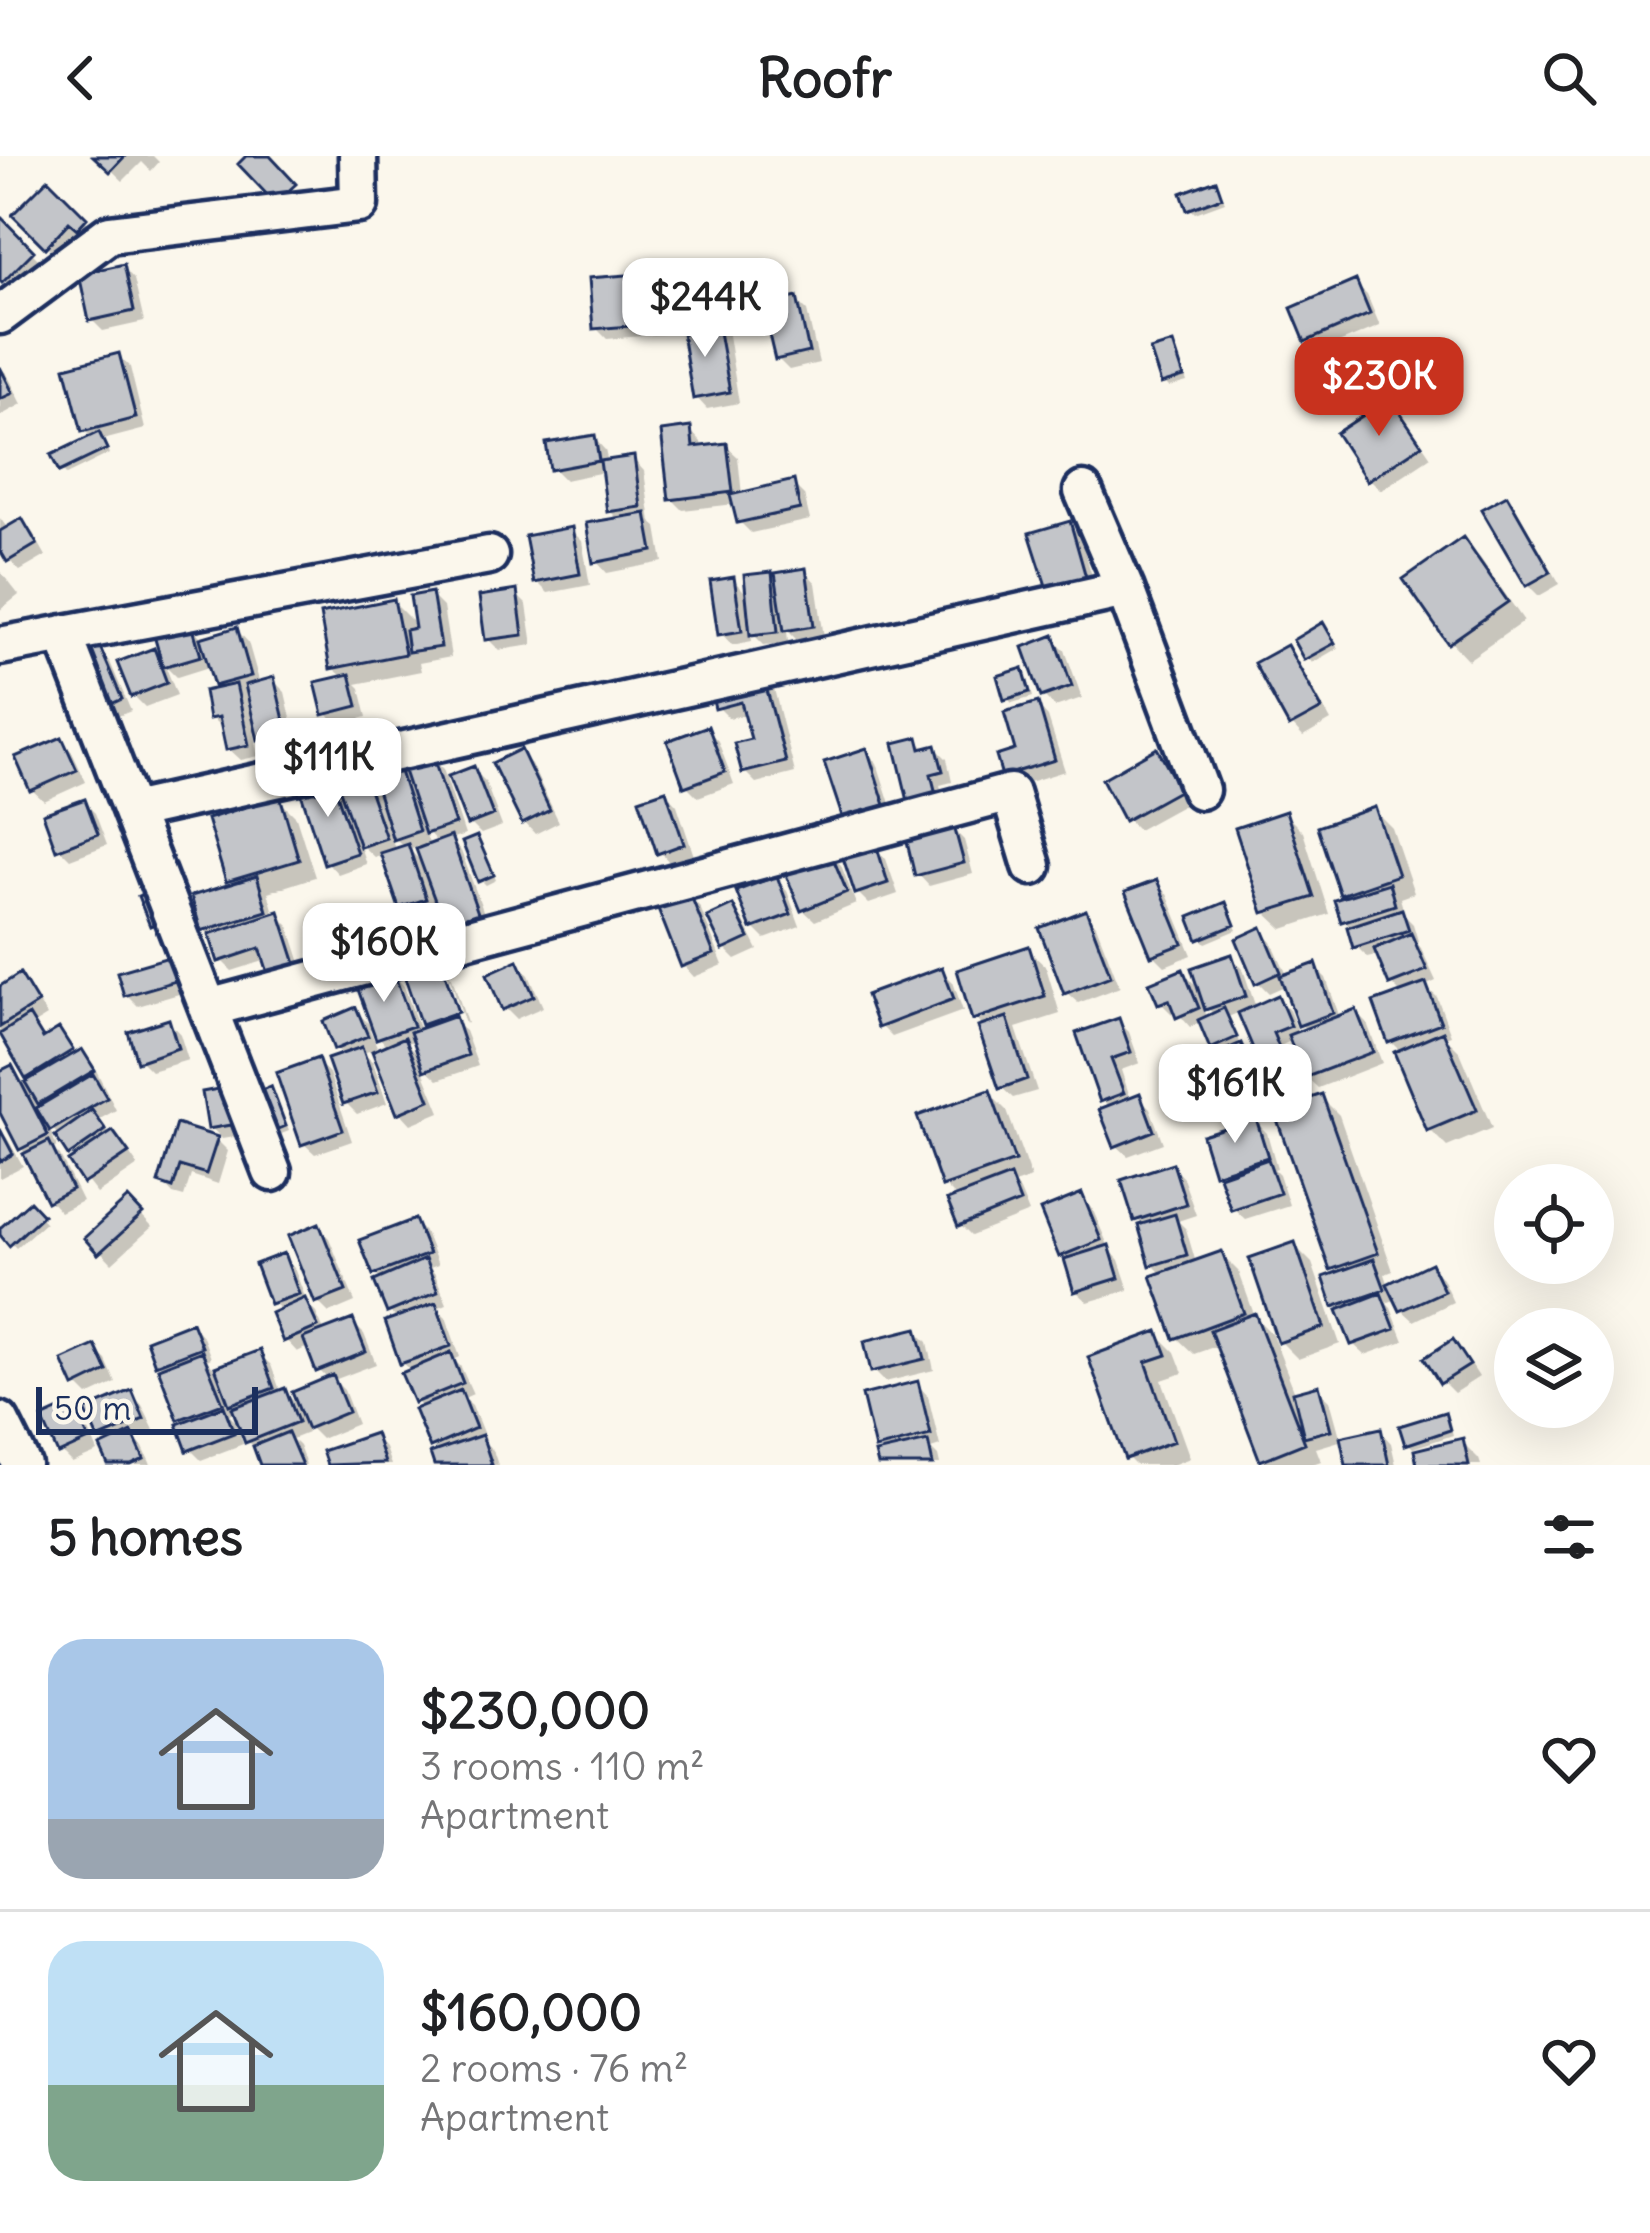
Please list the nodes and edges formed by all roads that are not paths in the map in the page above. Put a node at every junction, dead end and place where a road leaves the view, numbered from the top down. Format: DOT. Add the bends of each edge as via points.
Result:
graph roads {
  1 [pos="358,156"];
  2 [pos="0,315"];
  3 [pos="1083,491"];
  4 [pos="489,555"];
  5 [pos="1124,589"];
  6 [pos="63,634"];
  7 [pos="0,646"];
  8 [pos="1200,790"];
  9 [pos="132,811"];
  10 [pos="1032,866"];
  11 [pos="208,1008"];
  12 [pos="272,1172"];
  13 [pos="0,1421"];
  14 [pos="22,1465"];
  1 -- 2 [label="street" via="359,205 109,234"];
  3 -- 5 [label="street"];
  4 -- 6 [label="street"];
  5 -- 8 [label="street"];
  5 -- 9 [label="street"];
  6 -- 7 [label="street"];
  6 -- 9 [label="street"];
  9 -- 11 [label="street"];
  10 -- 11 [label="street" via="1010,794"];
  11 -- 12 [label="street"];
  13 -- 14 [label="street"];
}
